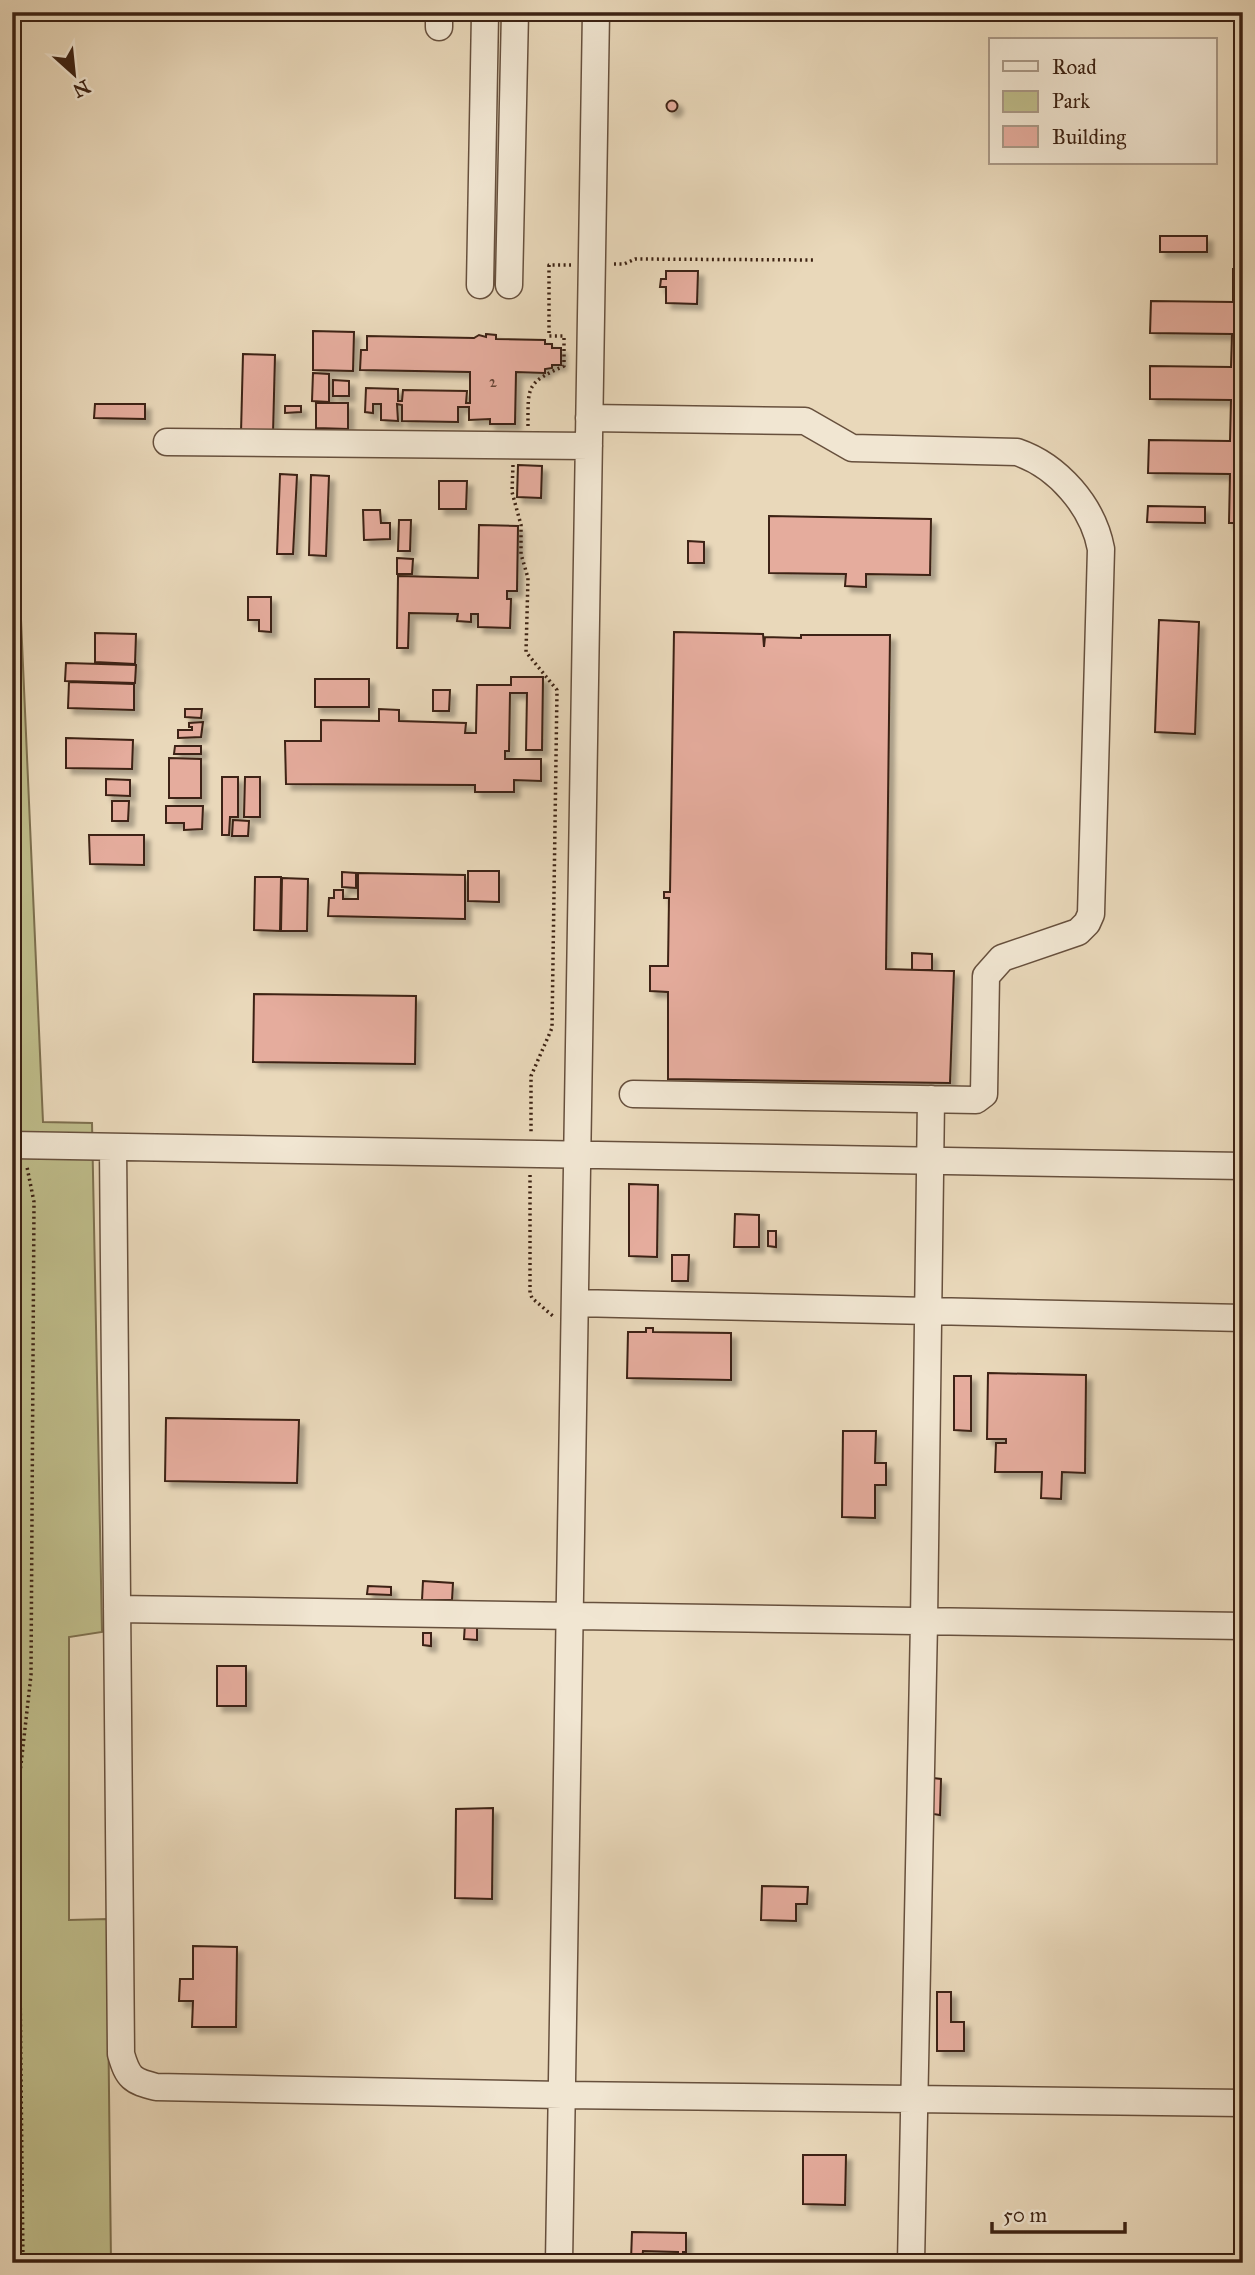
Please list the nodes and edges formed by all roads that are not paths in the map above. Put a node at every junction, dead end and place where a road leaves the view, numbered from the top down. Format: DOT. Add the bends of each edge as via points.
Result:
graph roads {
  1 [pos="515,12"];
  2 [pos="596,12"];
  3 [pos="485,14"];
  4 [pos="480,285"];
  5 [pos="509,285"];
  6 [pos="589,418"];
  7 [pos="167,442"];
  8 [pos="589,446"];
  9 [pos="633,1094"];
  10 [pos="931,1099"];
  11 [pos="17,1145"];
  12 [pos="113,1147"];
  13 [pos="577,1155"];
  14 [pos="930,1161"];
  15 [pos="1243,1166"];
  16 [pos="575,1303"];
  17 [pos="928,1311"];
  18 [pos="1243,1318"];
  19 [pos="117,1609"];
  20 [pos="570,1617"];
  21 [pos="924,1622"];
  22 [pos="1243,1626"];
  23 [pos="562,2095"];
  24 [pos="913,2100"];
  25 [pos="1243,2103"];
  26 [pos="559,2263"];
  27 [pos="911,2263"];
  1 -- 5 [label="lane"];
  2 -- 6 [label="lane"];
  3 -- 4 [label="lane"];
  6 -- 8 [label="lane"];
  6 -- 10 [label="lane" via="805,421 852,448 1017,452 1033,457 1072,490 1098,529 1091,915 1078,932 1002,958 994,965 986,976 984,1094 976,1100"];
  7 -- 8 [label="lane"];
  8 -- 13 [label="lane"];
  9 -- 10 [label="lane"];
  10 -- 14 [label="lane"];
  11 -- 12 [label="lane"];
  12 -- 13 [label="lane"];
  12 -- 19 [label="lane"];
  13 -- 14 [label="lane"];
  13 -- 16 [label="lane"];
  14 -- 15 [label="lane"];
  14 -- 17 [label="lane"];
  16 -- 17 [label="lane"];
  16 -- 20 [label="lane"];
  17 -- 18 [label="lane"];
  17 -- 21 [label="lane"];
  19 -- 20 [label="lane"];
  19 -- 23 [label="lane" via="121,2054 127,2073 137,2083 156,2087"];
  20 -- 21 [label="lane"];
  20 -- 23 [label="lane"];
  21 -- 22 [label="lane"];
  21 -- 24 [label="lane"];
  23 -- 24 [label="lane"];
  23 -- 26 [label="lane"];
  24 -- 25 [label="lane"];
  24 -- 27 [label="lane"];
}
